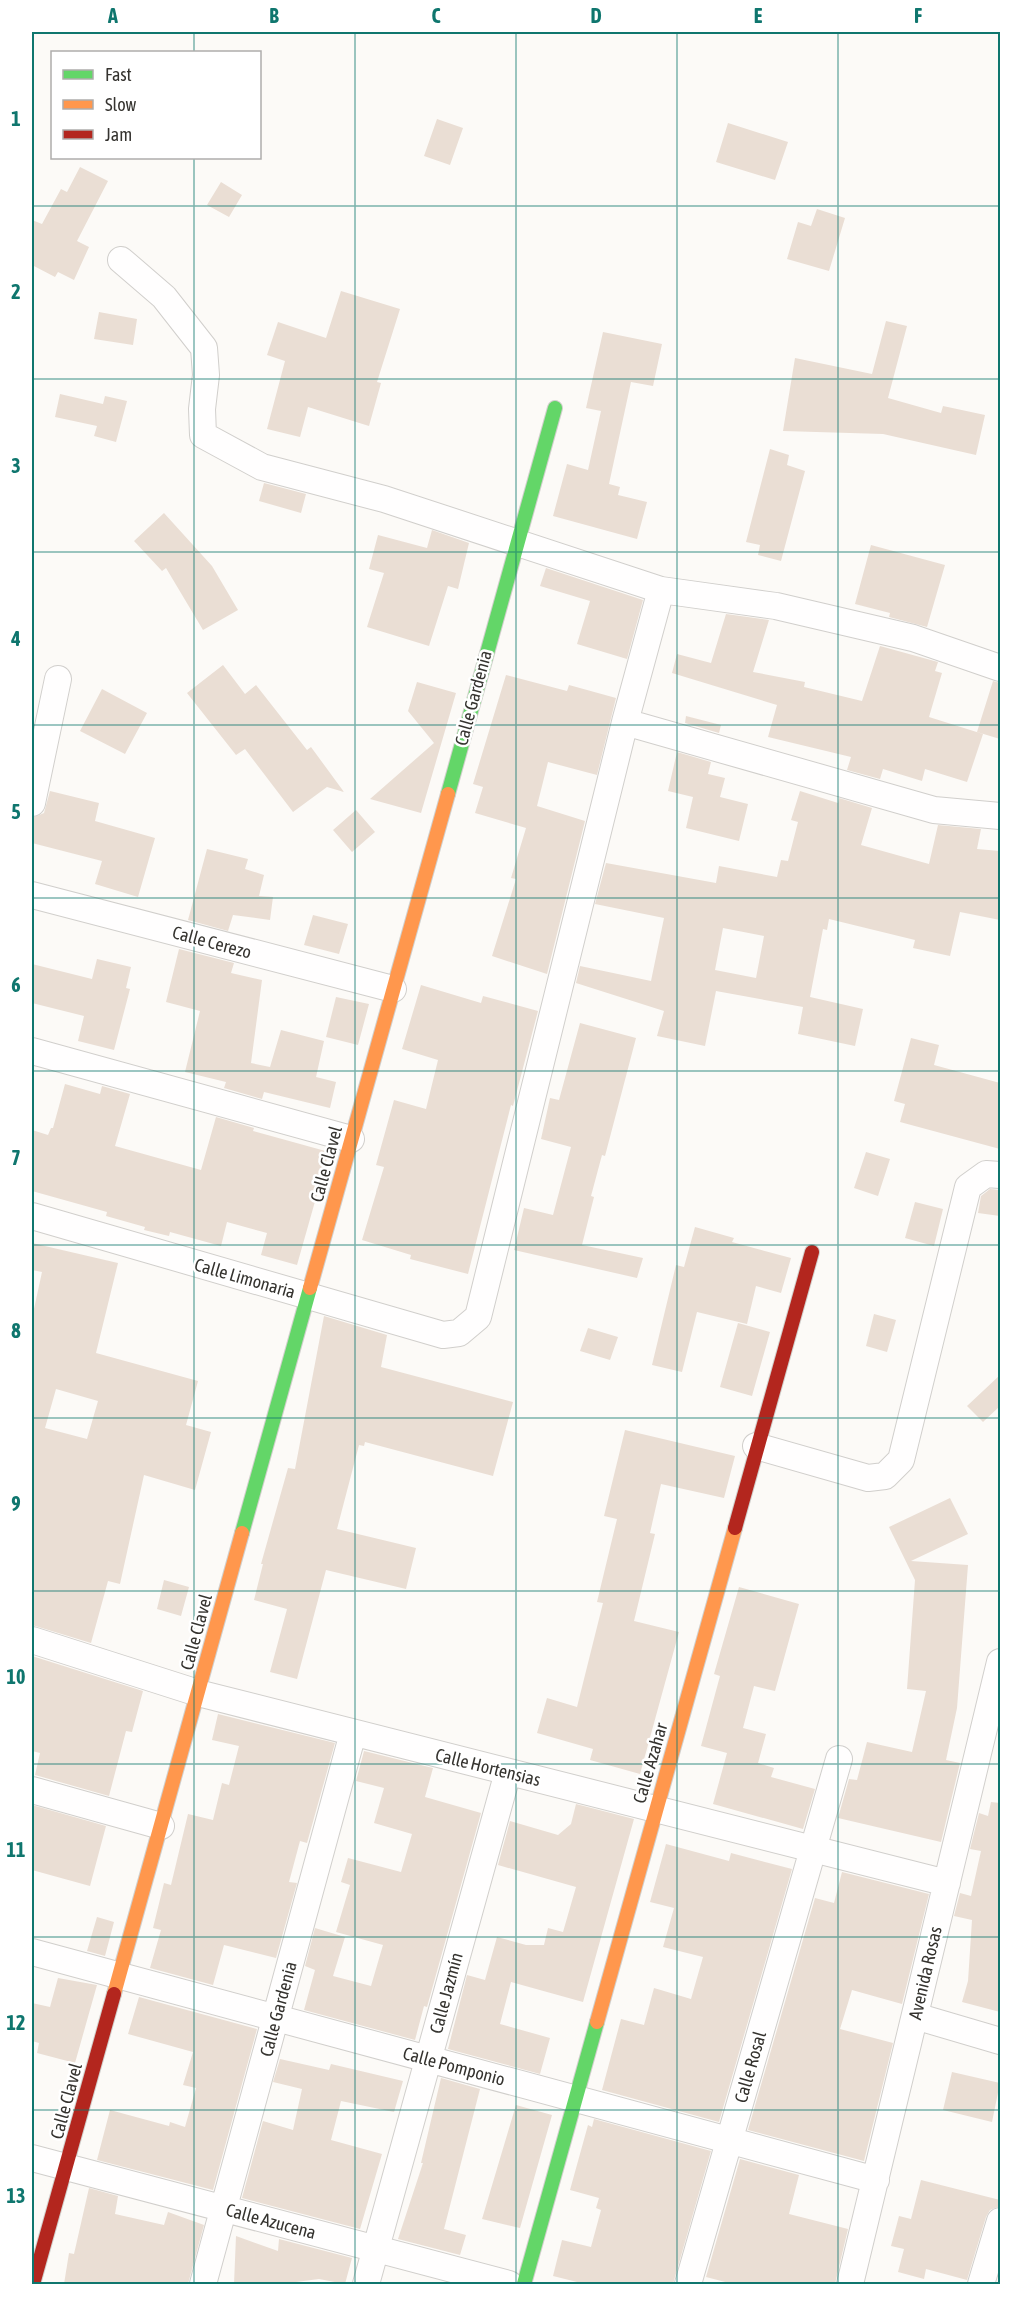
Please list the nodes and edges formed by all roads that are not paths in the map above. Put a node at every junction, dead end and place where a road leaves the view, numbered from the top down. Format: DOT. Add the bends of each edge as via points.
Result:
graph roads {
  1 [pos="121,260"];
  2 [pos="555,408"];
  3 [pos="516,543"];
  4 [pos="662,590"];
  5 [pos="1000,668"];
  6 [pos="58,679"];
  7 [pos="625,722"];
  8 [pos="32,803"];
  9 [pos="1000,816"];
  10 [pos="32,896"];
  11 [pos="393,989"];
  12 [pos="32,1051"];
  13 [pos="351,1139"];
  14 [pos="1000,1175"];
  15 [pos="32,1216"];
  16 [pos="812,1252"];
  17 [pos="308,1296"];
  18 [pos="756,1446"];
  19 [pos="32,1640"];
  20 [pos="1000,1662"];
  21 [pos="198,1693"];
  22 [pos="353,1732"];
  23 [pos="839,1759"];
  24 [pos="508,1772"];
  25 [pos="32,1790"];
  26 [pos="656,1809"];
  27 [pos="161,1826"];
  28 [pos="812,1849"];
  29 [pos="947,1883"];
  30 [pos="32,1952"];
  31 [pos="120,1976"];
  32 [pos="915,2016"];
  33 [pos="275,2018"];
  34 [pos="1000,2041"];
  35 [pos="428,2059"];
  36 [pos="575,2099"];
  37 [pos="729,2140"];
  38 [pos="32,2158"];
  39 [pos="67,2167"];
  40 [pos="876,2180"];
  41 [pos="224,2209"];
  42 [pos="1000,2221"];
  43 [pos="376,2249"];
  44 [pos="33,2284"];
  45 [pos="203,2284"];
  46 [pos="366,2284"];
  47 [pos="510,2284"];
  48 [pos="524,2284"];
  49 [pos="688,2284"];
  50 [pos="850,2284"];
  51 [pos="981,2284"];
  1 -- 3 [label="street" via="164,297 204,348 202,435 262,467 384,499"];
  2 -- 3 [label="street, Calle Gardenia"];
  3 -- 4 [label="street"];
  3 -- 11 [label="street, Calle Gardenia"];
  4 -- 5 [label="street" via="776,606 913,638"];
  4 -- 7 [label="street"];
  6 -- 8 [label="street"];
  7 -- 9 [label="street" via="934,810"];
  7 -- 17 [label="street, Calle Limonaria" via="478,1317 459,1333 443,1335"];
  10 -- 11 [label="street, Calle Cerezo"];
  11 -- 13 [label="street, Calle Clavel"];
  12 -- 13 [label="street"];
  13 -- 17 [label="street, Calle Clavel"];
  14 -- 18 [label="street" via="986,1174 968,1187 901,1460 885,1476 868,1478"];
  15 -- 17 [label="street, Calle Limonaria"];
  16 -- 18 [label="street, Calle Azahar"];
  17 -- 21 [label="street, Calle Clavel"];
  18 -- 26 [label="street, Calle Azahar"];
  19 -- 21 [label="street, Calle Hortensias"];
  20 -- 29 [label="street, Avenida Rosas"];
  21 -- 22 [label="street, Calle Hortensias"];
  21 -- 27 [label="street, Calle Clavel"];
  22 -- 24 [label="street, Calle Hortensias"];
  22 -- 33 [label="street, Calle Gardenia"];
  23 -- 28 [label="street, Calle Rosal"];
  24 -- 26 [label="street, Calle Hortensias"];
  24 -- 35 [label="street, Calle Jazmín"];
  25 -- 27 [label="street"];
  26 -- 28 [label="street, Calle Hortensias"];
  26 -- 36 [label="street, Calle Azahar"];
  27 -- 31 [label="street, Calle Clavel"];
  28 -- 29 [label="street, Calle Hortensias"];
  28 -- 37 [label="street, Calle Rosal"];
  29 -- 32 [label="street, Avenida Rosas"];
  30 -- 31 [label="street, Calle Pomponio"];
  31 -- 33 [label="street, Calle Pomponio"];
  31 -- 39 [label="street, Calle Clavel"];
  32 -- 34 [label="street"];
  32 -- 40 [label="street, Avenida Rosas"];
  33 -- 35 [label="street, Calle Pomponio"];
  33 -- 41 [label="street, Calle Gardenia"];
  35 -- 36 [label="street, Calle Pomponio"];
  35 -- 43 [label="street, Calle Jazmín"];
  36 -- 37 [label="street, Calle Pomponio"];
  36 -- 48 [label="street, Calle Azahar"];
  37 -- 40 [label="street, Calle Pomponio"];
  37 -- 49 [label="street, Calle Rosal"];
  38 -- 39 [label="street, Calle Azucena"];
  39 -- 41 [label="street, Calle Azucena"];
  39 -- 44 [label="street, Calle Clavel"];
  40 -- 50 [label="street, Avenida Rosas"];
  41 -- 43 [label="street, Calle Azucena"];
  41 -- 45 [label="street, Calle Gardenia"];
  42 -- 51 [label="street"];
  43 -- 46 [label="street, Calle Jazmín"];
  43 -- 47 [label="street, Calle Azucena"];
}
